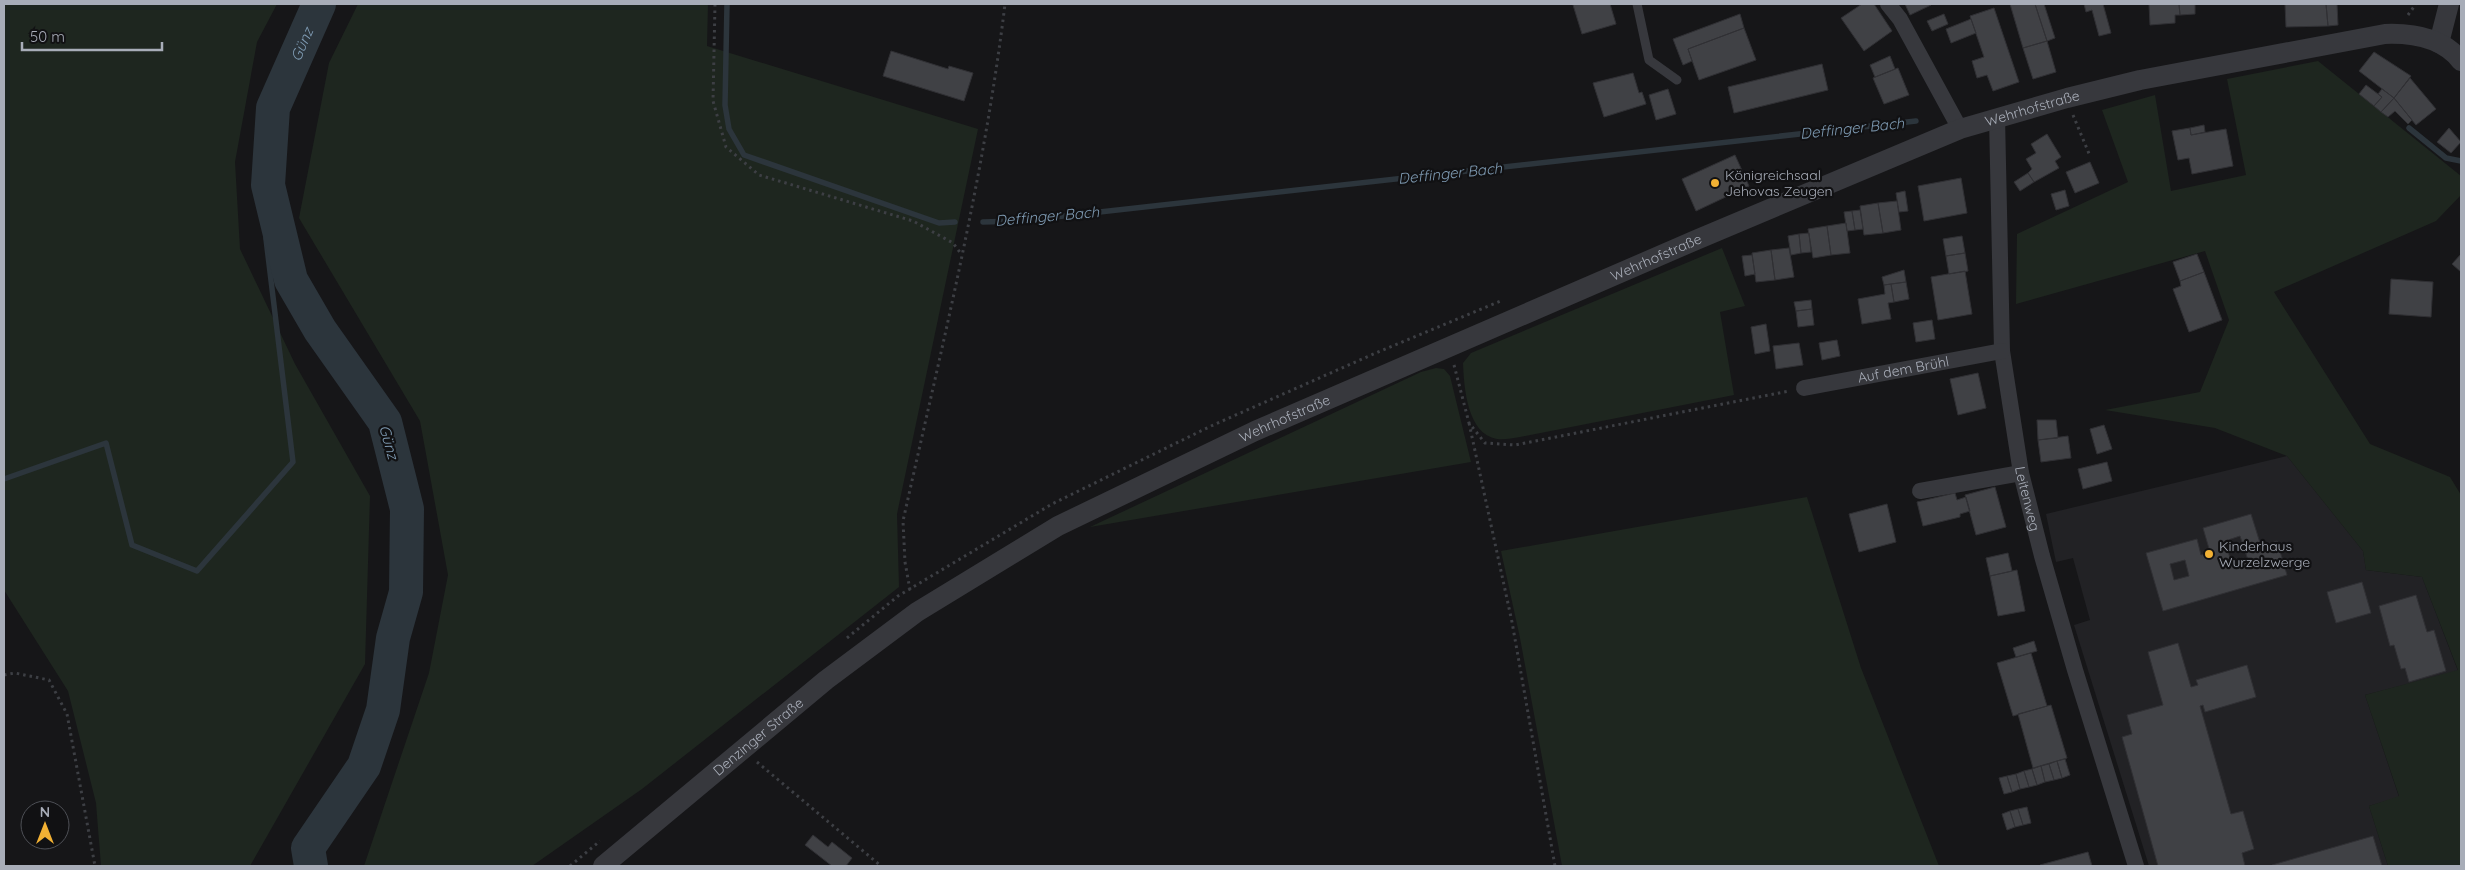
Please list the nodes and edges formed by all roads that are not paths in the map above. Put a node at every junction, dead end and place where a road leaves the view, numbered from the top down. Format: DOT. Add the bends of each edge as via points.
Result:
graph roads {
  1 [pos="1637,4"];
  2 [pos="1888,4"];
  3 [pos="2449,4"];
  4 [pos="2439,43"];
  5 [pos="2461,61"];
  6 [pos="1677,80"];
  7 [pos="1998,118"];
  8 [pos="1960,129"];
  9 [pos="2002,350"];
  10 [pos="1804,388"];
  11 [pos="2021,473"];
  12 [pos="1920,491"];
  13 [pos="917,612"];
  14 [pos="603,866"];
  15 [pos="2136,866"];
  1 -- 6 [label="lane" via="1649,60"];
  2 -- 8 [label="street" via="1900,19"];
  3 -- 4 [label="street"];
  4 -- 5 [label="street"];
  4 -- 7 [label="street, Wehrhofstraße" via="2412,34 2384,34 2140,80"];
  7 -- 8 [label="street, Wehrhofstraße"];
  7 -- 9 [label="street, Leitenweg"];
  8 -- 13 [label="street, Wehrhofstraße" via="1255,431 1058,526"];
  9 -- 10 [label="street, Auf dem Brühl"];
  9 -- 11 [label="street, Leitenweg"];
  11 -- 12 [label="street"];
  11 -- 15 [label="street, Leitenweg" via="2075,670"];
  13 -- 14 [label="street, Denzinger Straße" via="826,680"];
}
